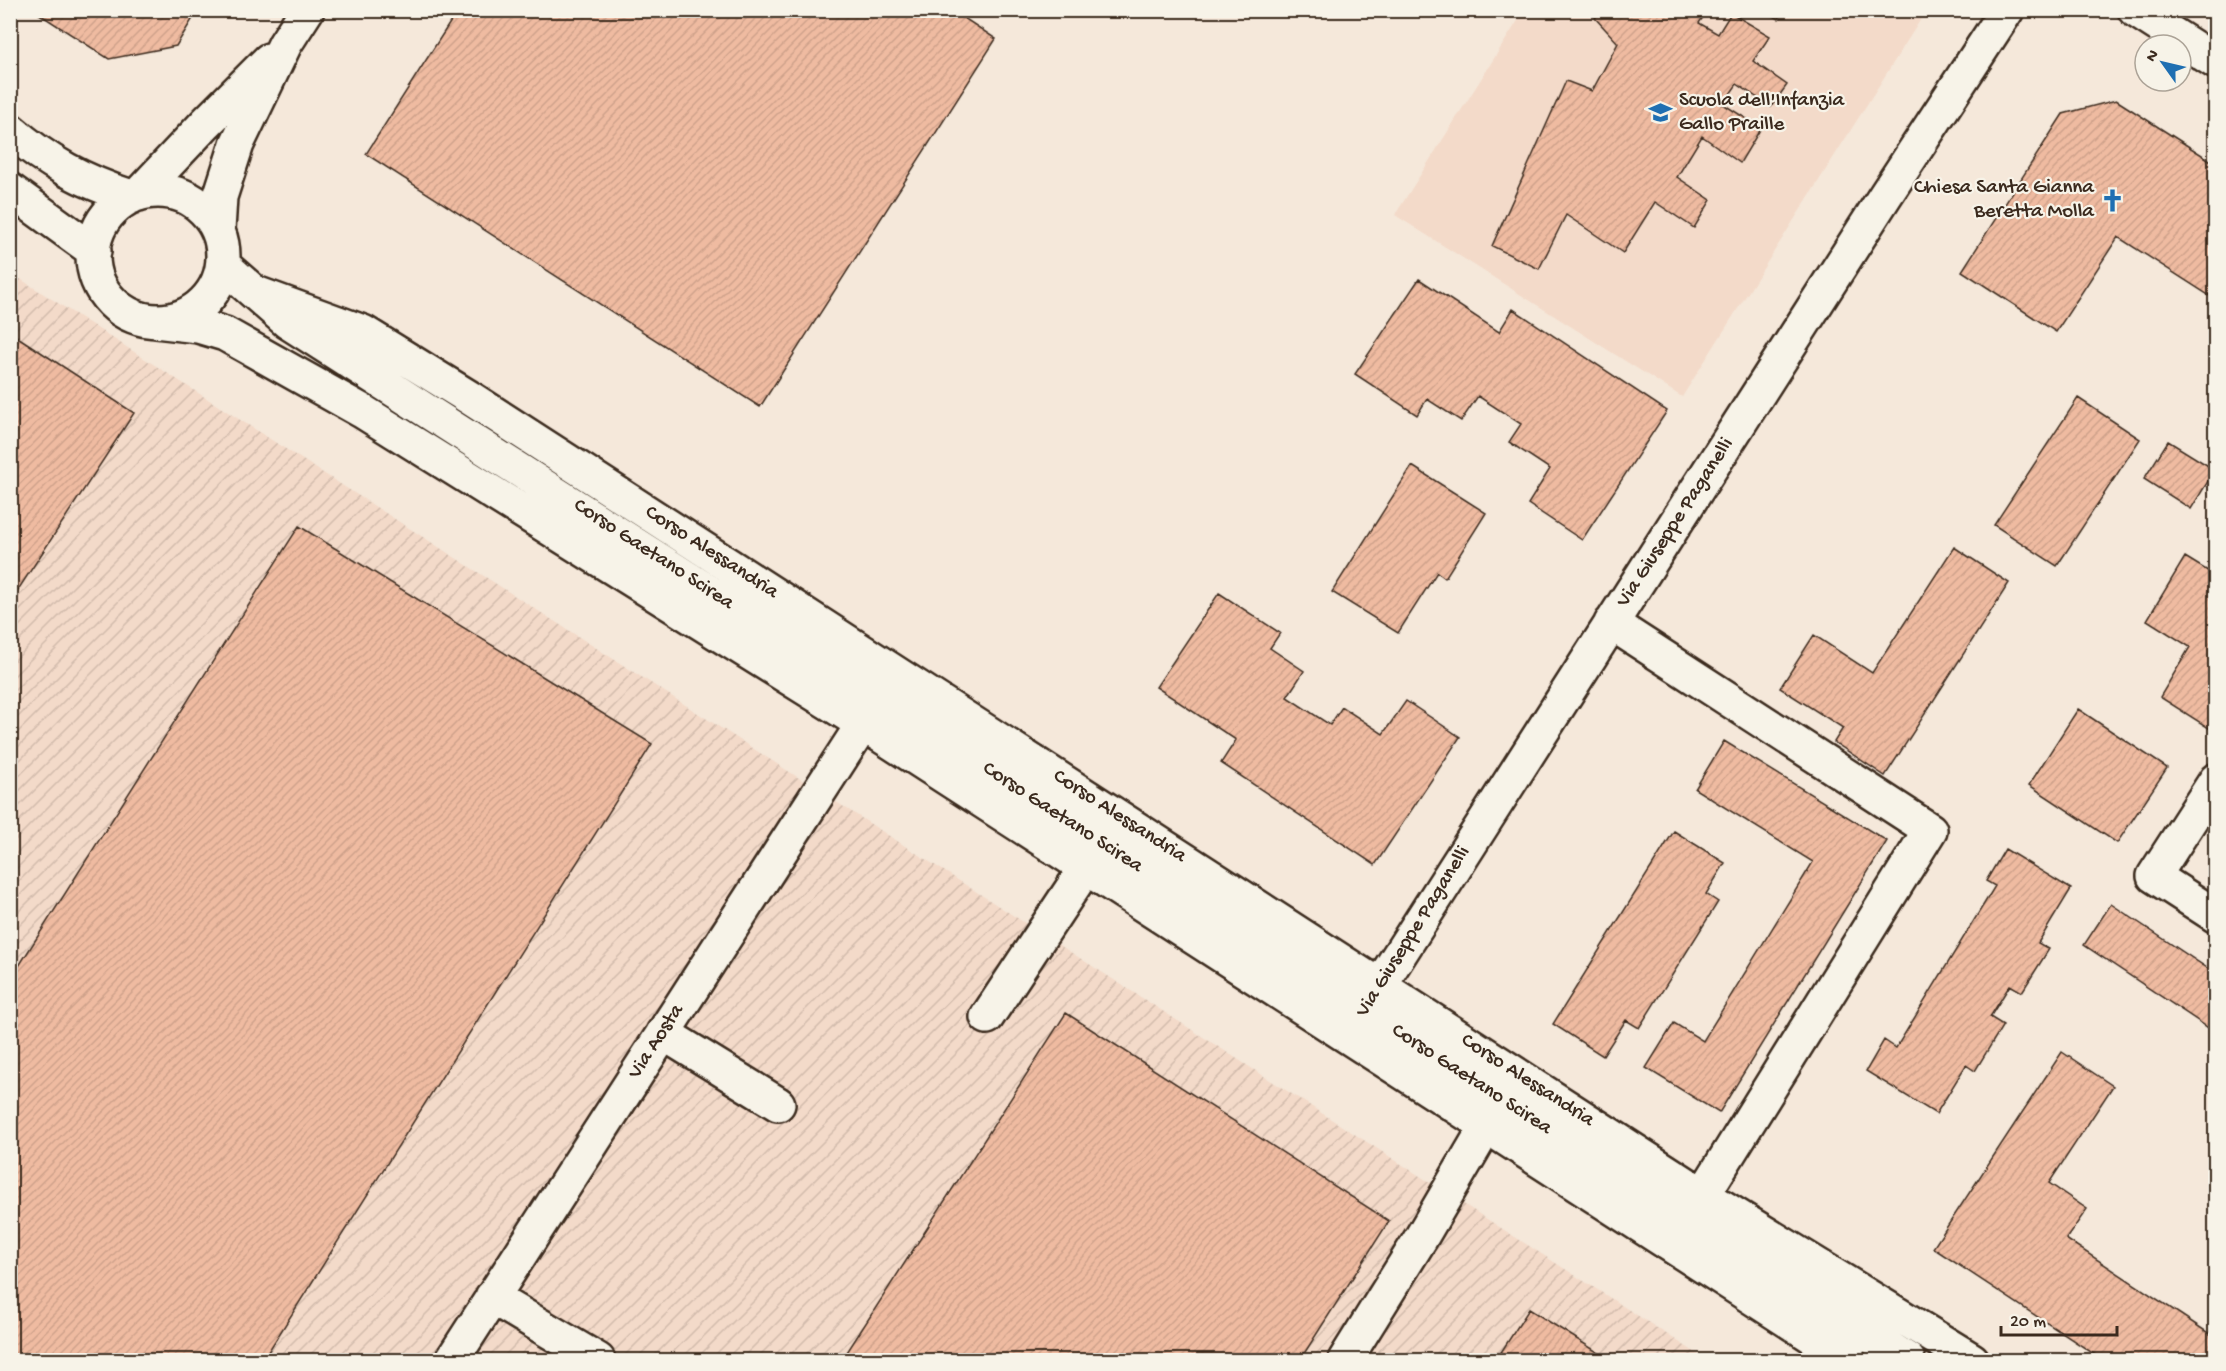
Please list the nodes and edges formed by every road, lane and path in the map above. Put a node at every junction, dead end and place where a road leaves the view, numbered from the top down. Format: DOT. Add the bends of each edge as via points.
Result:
graph roads {
  1 [pos="307,10"];
  2 [pos="2007,10"];
  3 [pos="2135,10"];
  4 [pos="285,44"];
  5 [pos="2216,62"];
  6 [pos="10,130"];
  7 [pos="10,190"];
  8 [pos="135,195"];
  9 [pos="218,230"];
  10 [pos="94,251"];
  11 [pos="222,265"];
  12 [pos="155,321"];
  13 [pos="1611,623"];
  14 [pos="863,724"];
  15 [pos="2216,780"];
  16 [pos="1085,870"];
  17 [pos="2216,916"];
  18 [pos="1363,1011"];
  19 [pos="987,1017"];
  20 [pos="663,1032"];
  21 [pos="778,1104"];
  22 [pos="1486,1127"];
  23 [pos="1703,1195"];
  24 [pos="492,1297"];
  25 [pos="452,1360"];
  26 [pos="598,1360"];
  27 [pos="1346,1360"];
  28 [pos="1849,1360"];
  29 [pos="1908,1360"];
  30 [pos="1972,1360"];
  1 -- 4 [label="street"];
  2 -- 13 [label="street, Via Giuseppe Paganelli"];
  3 -- 5 [label="street"];
  4 -- 8 [label="street"];
  4 -- 9 [label="street" via="237,144 220,197"];
  6 -- 8 [label="street" via="37,153 69,172 95,185"];
  7 -- 10 [label="street"];
  8 -- 9 [label="street" via="154,191 186,197 200,206"];
  8 -- 10 [label="street" via="108,215 98,232"];
  9 -- 11 [label="street"];
  10 -- 12 [label="street" via="95,272 103,291 117,306"];
  11 -- 12 [label="street" via="207,299 191,312"];
  11 -- 18 [label="street, Corso Gaetano Scirea" via="288,322"];
  12 -- 14 [label="street, Corso Alessandria" via="225,334 362,411"];
  13 -- 18 [label="street, Via Giuseppe Paganelli"];
  13 -- 23 [label="street" via="1930,830"];
  14 -- 16 [label="street, Corso Alessandria"];
  14 -- 20 [label="street, Via Aosta"];
  15 -- 17 [label="street" via="2154,876"];
  16 -- 18 [label="street, Corso Alessandria"];
  16 -- 19 [label="street"];
  18 -- 22 [label="street, Corso Alessandria"];
  18 -- 23 [label="street, Corso Alessandria"];
  18 -- 29 [label="street, Corso Gaetano Scirea"];
  20 -- 21 [label="street"];
  20 -- 24 [label="street, Via Aosta"];
  22 -- 27 [label="street"];
  22 -- 28 [label="street, Corso Alessandria"];
  23 -- 30 [label="street, Corso Alessandria"];
  24 -- 25 [label="street, Via Aosta"];
  24 -- 26 [label="street"];
}
